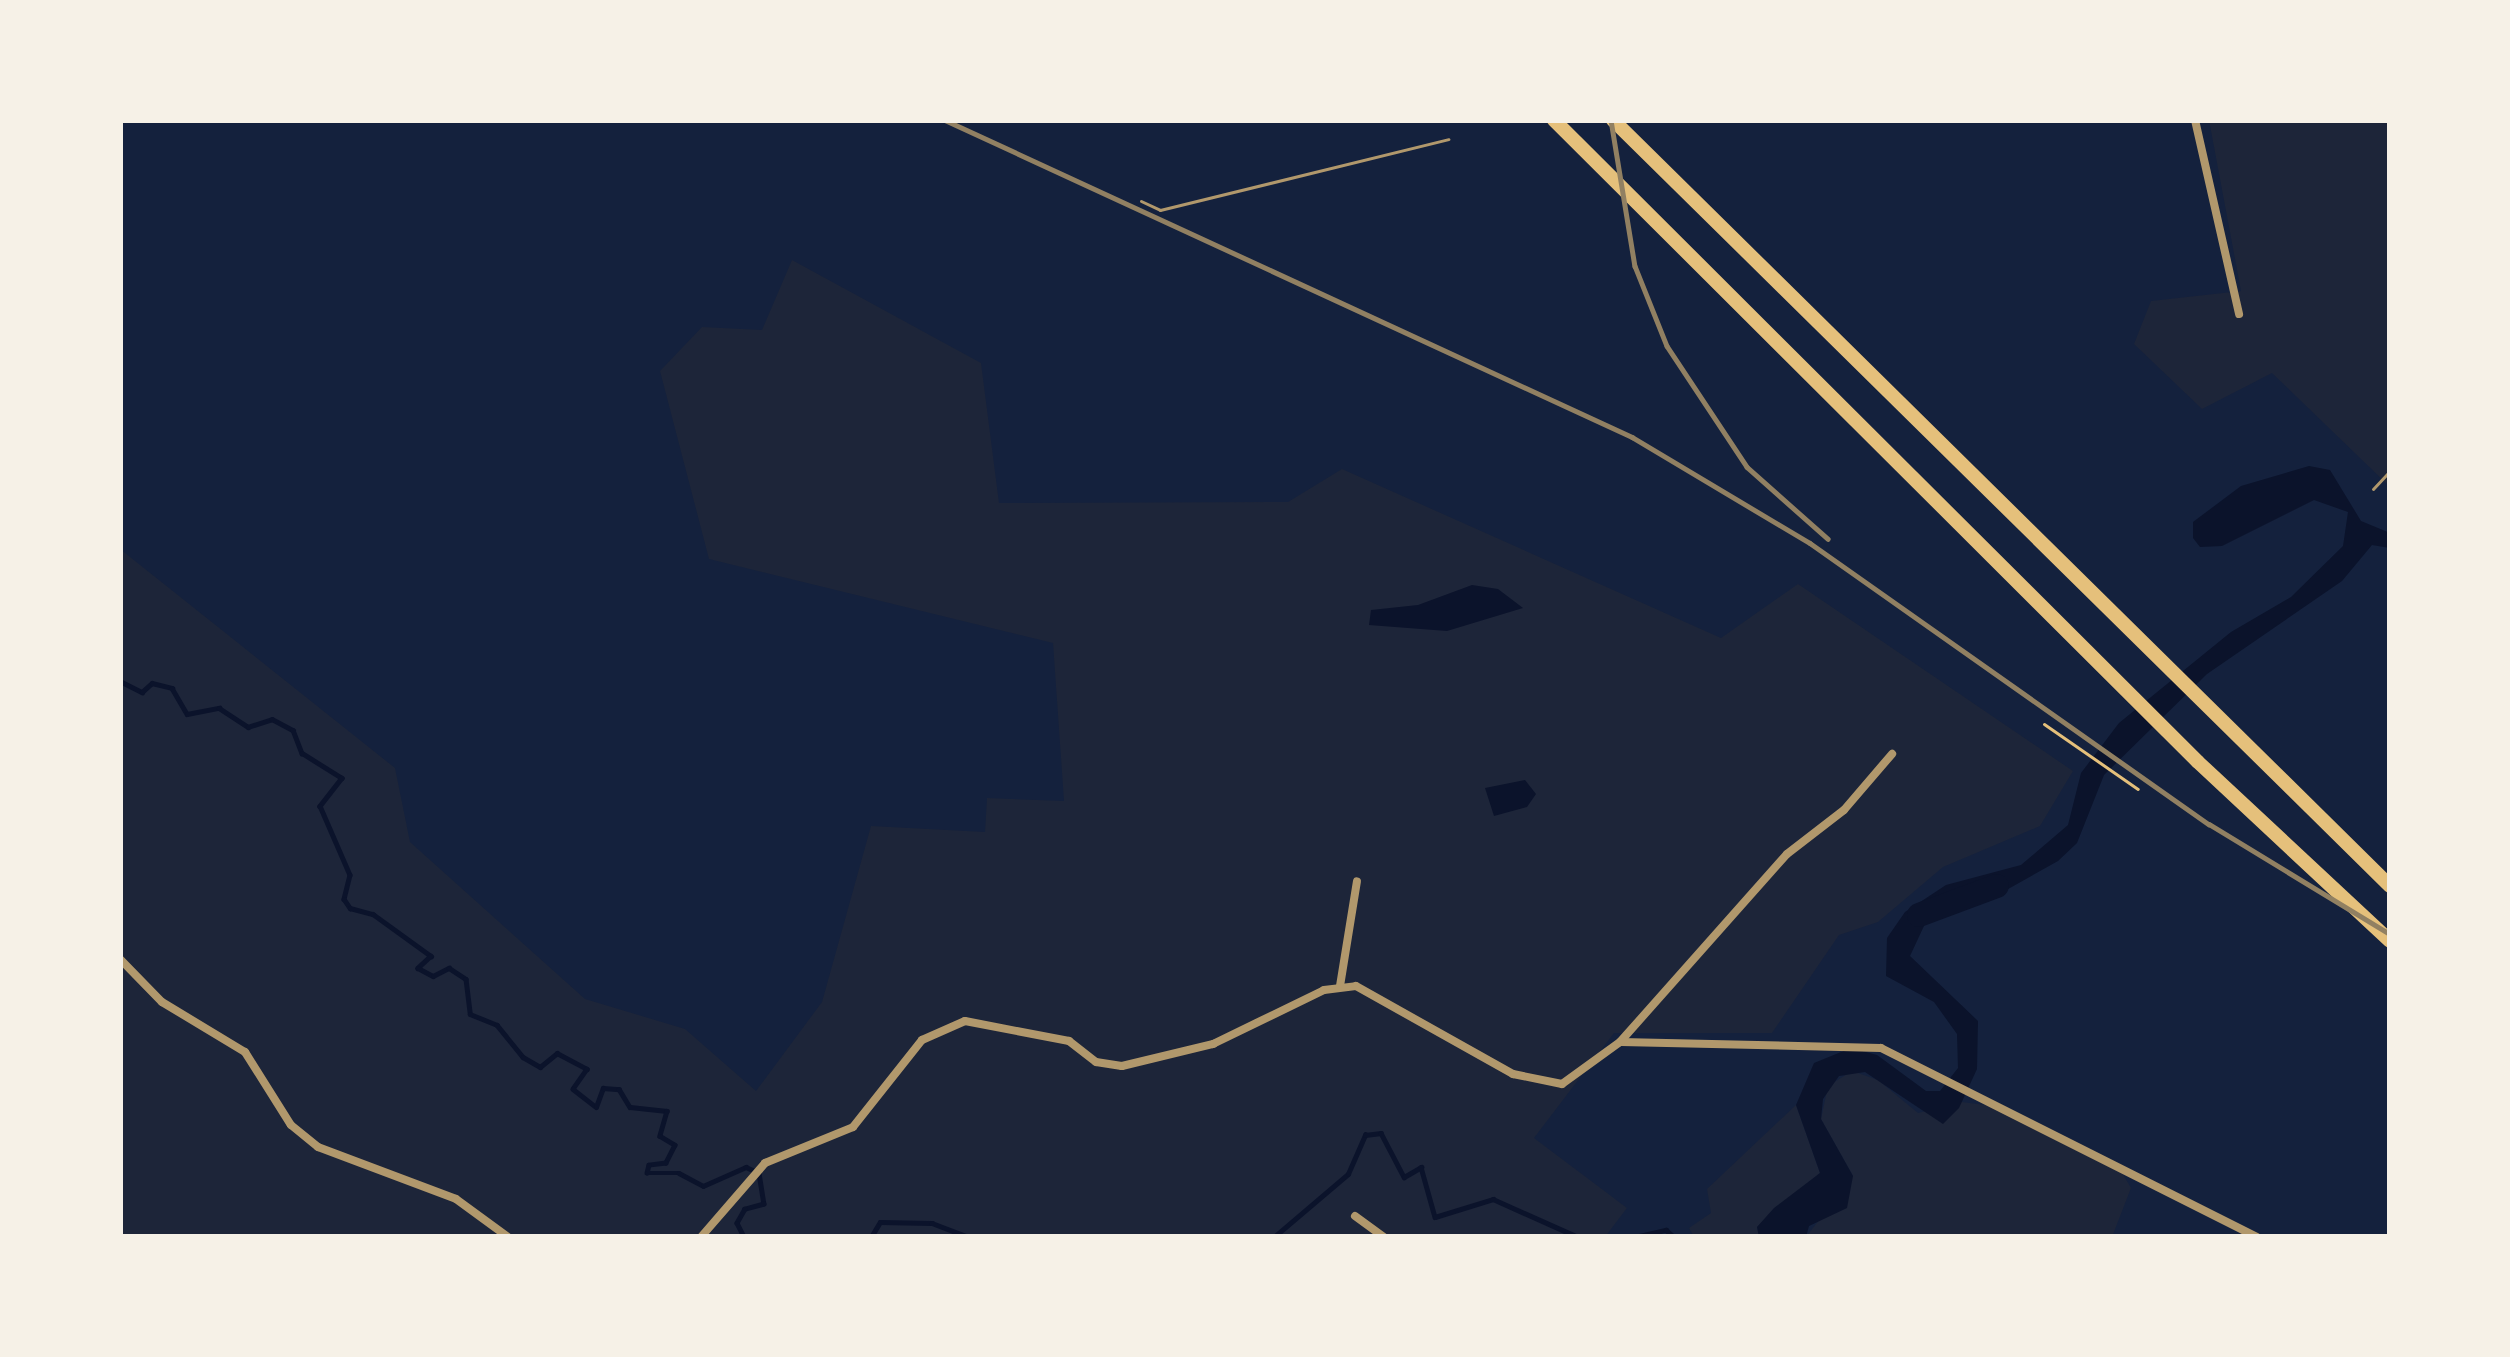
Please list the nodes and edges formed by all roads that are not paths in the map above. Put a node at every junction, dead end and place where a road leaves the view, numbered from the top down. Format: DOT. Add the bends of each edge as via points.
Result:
graph roads {
  1 [pos="1554,120"];
  2 [pos="1613,120"];
  3 [pos="2195,120"];
  4 [pos="1448,139"];
  5 [pos="1141,201"];
  6 [pos="2240,314"];
  7 [pos="2390,471"];
  8 [pos="2373,489"];
  9 [pos="1892,754"];
  10 [pos="1357,881"];
  11 [pos="2390,886"];
  12 [pos="2390,941"];
  13 [pos="120,959"];
  14 [pos="1340,986"];
  15 [pos="1620,1042"];
  16 [pos="1355,1216"];
  17 [pos="508,1237"];
  18 [pos="701,1237"];
  19 [pos="1384,1237"];
  20 [pos="2257,1237"];
  1 -- 12 [label="highway" via="2198,762"];
  2 -- 11 [label="highway"];
  3 -- 6 [label="street"];
  4 -- 5 [label="lane" via="1160,210"];
  7 -- 8 [label="lane"];
  9 -- 15 [label="street" via="1844,810 1787,854"];
  10 -- 14 [label="street"];
  13 -- 17 [label="street" via="162,1002 245,1052 292,1125 318,1148 455,1198"];
  14 -- 15 [label="street" via="1374,990 1543,1085 1580,1076"];
  14 -- 18 [label="street" via="1213,1044 1123,1066 1096,1062 1051,1036 965,1021 940,1027 902,1060 853,1127 765,1163"];
  15 -- 20 [label="street" via="1852,1042 1938,1076"];
  16 -- 19 [label="street"];
}
